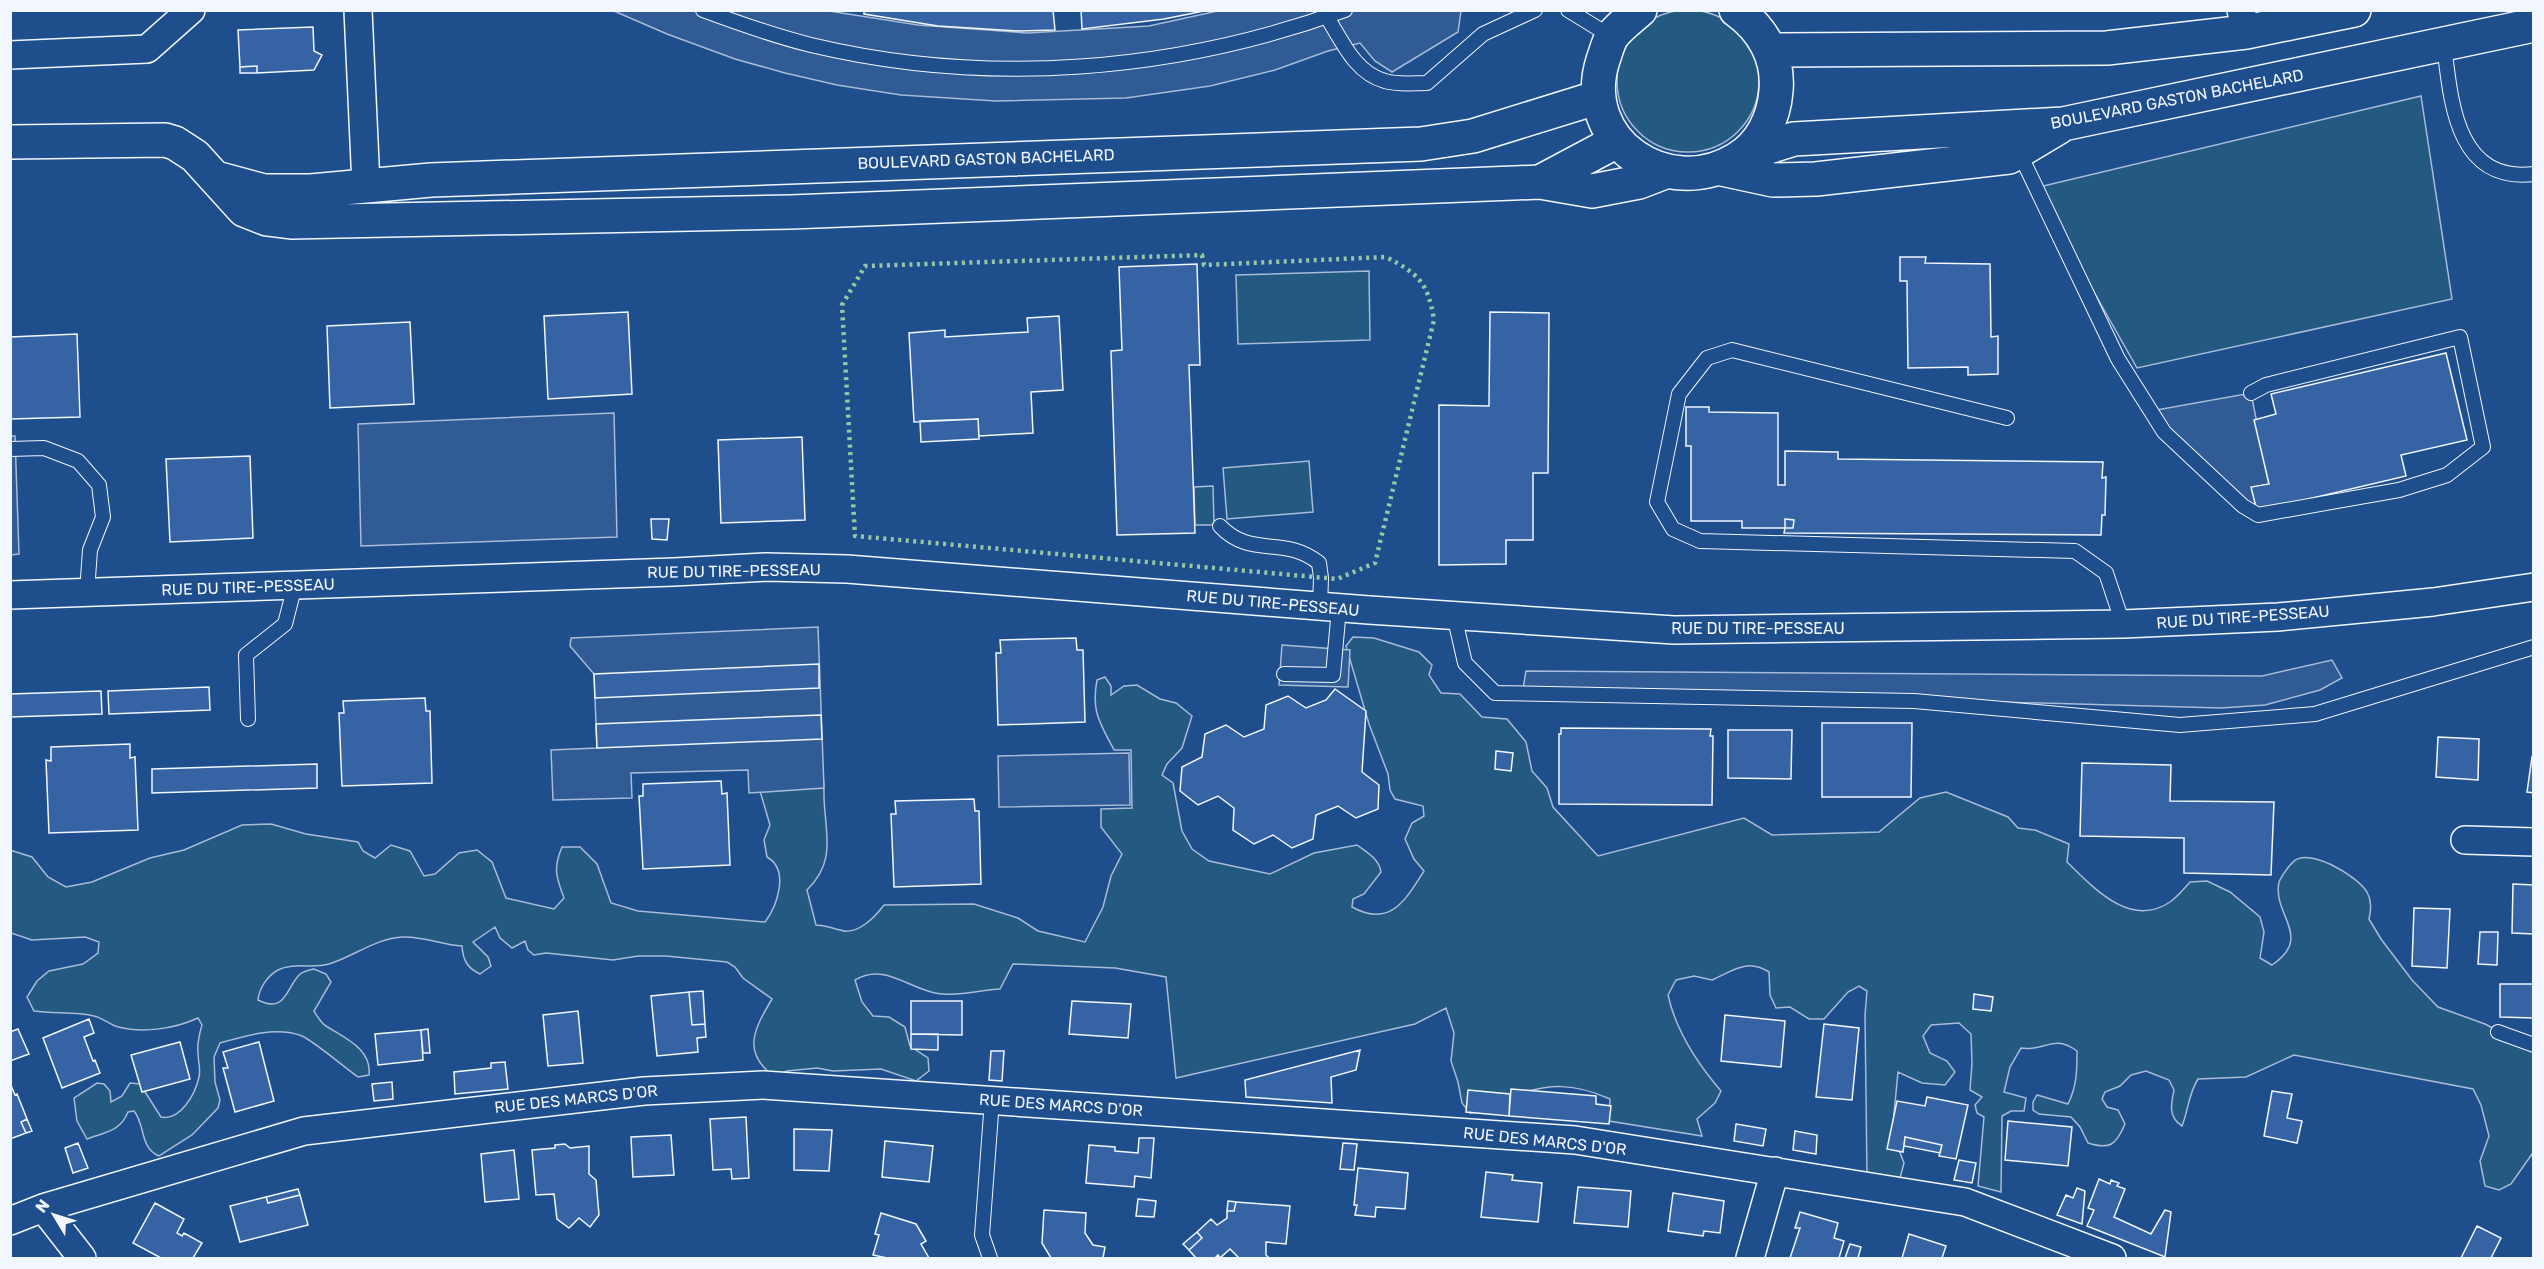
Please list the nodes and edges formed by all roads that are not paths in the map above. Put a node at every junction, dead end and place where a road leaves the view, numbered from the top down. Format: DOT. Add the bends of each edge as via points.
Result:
graph roads {
  1 [pos="191,10"];
  2 [pos="358,10"];
  3 [pos="702,10"];
  4 [pos="1345,10"];
  5 [pos="1535,10"];
  6 [pos="1568,10"];
  7 [pos="1640,10"];
  8 [pos="1736,10"];
  9 [pos="2354,10"];
  10 [pos="1327,17"];
  11 [pos="2243,21"];
  12 [pos="2534,25"];
  13 [pos="1612,37"];
  14 [pos="2444,45"];
  15 [pos="1771,50"];
  16 [pos="10,55"];
  17 [pos="1599,97"];
  18 [pos="2063,124"];
  19 [pos="1617,141"];
  20 [pos="10,142"];
  21 [pos="2019,152"];
  22 [pos="1734,161"];
  23 [pos="1665,172"];
  24 [pos="2534,174"];
  25 [pos="216,178"];
  26 [pos="1540,182"];
  27 [pos="366,185"];
  28 [pos="371,220"];
  29 [pos="2251,393"];
  30 [pos="2007,418"];
  31 [pos="10,450"];
  32 [pos="1220,526"];
  33 [pos="296,585"];
  34 [pos="2534,587"];
  35 [pos="87,592"];
  36 [pos="10,595"];
  37 [pos="1329,607"];
  38 [pos="1454,615"];
  39 [pos="2123,624"];
  40 [pos="2534,647"];
  41 [pos="1284,674"];
  42 [pos="248,719"];
  43 [pos="2465,840"];
  44 [pos="2534,842"];
  45 [pos="2498,1032"];
  46 [pos="2534,1045"];
  47 [pos="992,1100"];
  48 [pos="1775,1171"];
  49 [pos="43,1208"];
  50 [pos="10,1221"];
  51 [pos="82,1258"];
  52 [pos="990,1258"];
  53 [pos="1750,1258"];
  54 [pos="2112,1258"];
  1 -- 16 [label="street" via="147,50"];
  2 -- 27 [label="street"];
  3 -- 10 [label="lane" via="811,45 913,63 988,69 1141,61 1216,48"];
  4 -- 10 [label="lane"];
  5 -- 10 [label="lane" via="1483,34 1427,83 1386,82 1367,73 1352,58"];
  6 -- 13 [label="lane"];
  7 -- 13 [label="street"];
  8 -- 15 [label="street" via="1747,18"];
  9 -- 11 [label="street"];
  11 -- 15 [label="street" via="2107,48"];
  12 -- 14 [label="street, BOULEVARD GASTON BACHELARD"];
  13 -- 17 [label="street" via="1600,71"];
  14 -- 18 [label="street, BOULEVARD GASTON BACHELARD"];
  14 -- 24 [label="lane" via="2462,137 2477,159 2498,172"];
  15 -- 22 [label="street" via="1777,78 1775,106 1765,132"];
  17 -- 19 [label="street" via="1605,120"];
  17 -- 27 [label="street, BOULEVARD GASTON BACHELARD" via="1473,136 1421,144"];
  18 -- 21 [label="street"];
  18 -- 22 [label="street, BOULEVARD GASTON BACHELARD" via="1794,139"];
  19 -- 23 [label="street" via="1638,160"];
  19 -- 26 [label="street"];
  20 -- 25 [label="street" via="165,140 195,156"];
  21 -- 22 [label="street" via="2009,157 1843,178 1773,180"];
  21 -- 29 [label="lane" via="2118,359 2164,432 2243,506 2258,515 2399,490 2447,475 2483,447 2460,337 2266,385"];
  22 -- 23 [label="street, BOULEVARD GASTON BACHELARD" via="1693,175"];
  23 -- 26 [label="street" via="1639,182 1592,191"];
  25 -- 27 [label="street, BOULEVARD GASTON BACHELARD" via="264,191"];
  25 -- 28 [label="street" via="244,210 267,219"];
  26 -- 28 [label="street" via="791,212"];
  27 -- 28 [label="street"];
  30 -- 39 [label="lane" via="1732,350 1707,358 1679,394 1658,502 1673,529 1700,541 2075,551 2106,573"];
  31 -- 35 [label="lane" via="44,448 78,461 99,485 103,517 90,550"];
  32 -- 37 [label="lane" via="1240,542 1307,552 1319,563"];
  33 -- 35 [label="street, RUE DU TIRE-PESSEAU"];
  33 -- 37 [label="street, RUE DU TIRE-PESSEAU" via="777,567"];
  33 -- 42 [label="lane" via="285,624 246,656"];
  34 -- 39 [label="street, RUE DU TIRE-PESSEAU" via="2433,602 2278,617"];
  35 -- 36 [label="street, RUE DU TIRE-PESSEAU"];
  37 -- 38 [label="street, RUE DU TIRE-PESSEAU"];
  37 -- 41 [label="lane" via="1334,675"];
  38 -- 39 [label="street, RUE DU TIRE-PESSEAU" via="1674,630"];
  38 -- 40 [label="lane" via="1465,663 1495,693 1914,701 2180,725 2315,714"];
  43 -- 44 [label="street"];
  45 -- 46 [label="lane"];
  47 -- 48 [label="street, RUE DES MARCS D'OR" via="1575,1140"];
  47 -- 49 [label="street, RUE DES MARCS D'OR" via="763,1084 644,1091 304,1131"];
  47 -- 52 [label="lane" via="982,1235"];
  48 -- 53 [label="street"];
  48 -- 54 [label="street, RUE DES MARCS D'OR" via="1965,1202"];
  49 -- 50 [label="street, RUE DES MARCS D'OR"];
  49 -- 51 [label="street"];
}
